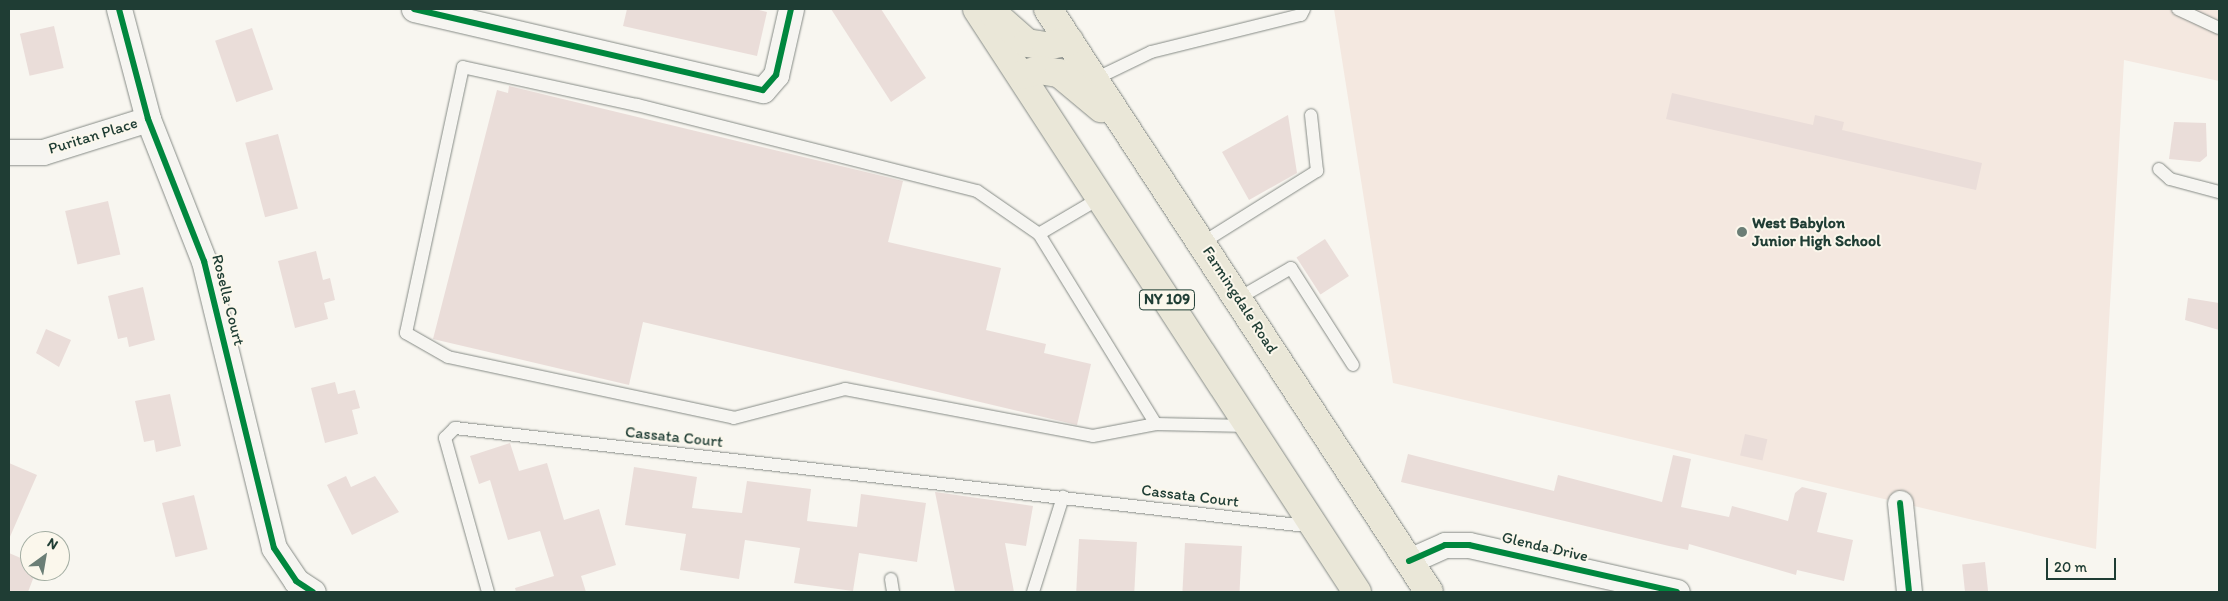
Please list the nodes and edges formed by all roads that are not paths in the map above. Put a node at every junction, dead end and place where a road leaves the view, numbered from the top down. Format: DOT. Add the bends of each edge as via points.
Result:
graph roads {
  1 [pos="118,9"];
  2 [pos="414,9"];
  3 [pos="792,9"];
  4 [pos="977,9"];
  5 [pos="988,9"];
  6 [pos="1048,9"];
  7 [pos="1304,9"];
  8 [pos="2178,9"];
  9 [pos="2219,28"];
  10 [pos="1069,41"];
  11 [pos="1020,75"];
  12 [pos="1094,79"];
  13 [pos="1311,115"];
  14 [pos="148,119"];
  15 [pos="1133,138"];
  16 [pos="9,152"];
  17 [pos="2160,168"];
  18 [pos="2219,192"];
  19 [pos="1100,198"];
  20 [pos="1039,234"];
  21 [pos="1202,243"];
  22 [pos="1239,298"];
  23 [pos="1353,365"];
  24 [pos="1156,424"];
  25 [pos="1248,426"];
  26 [pos="1062,497"];
  27 [pos="1900,503"];
  28 [pos="1314,527"];
  29 [pos="1409,561"];
  30 [pos="891,579"];
  31 [pos="313,592"];
  32 [pos="488,592"];
  33 [pos="893,592"];
  34 [pos="1033,592"];
  35 [pos="1357,592"];
  36 [pos="1429,592"];
  37 [pos="1677,592"];
  38 [pos="1910,592"];
  1 -- 14 [label="street, Rosella Court"];
  2 -- 3 [label="street" via="764,90 776,75"];
  4 -- 11 [label="main road, NY 109"];
  5 -- 10 [label="main road" via="1027,43 1046,46"];
  6 -- 10 [label="main road, Farmingdale Road"];
  7 -- 12 [label="lane" via="1301,15 1151,52"];
  8 -- 9 [label="lane"];
  10 -- 12 [label="main road, Farmingdale Road"];
  11 -- 15 [label="main road" via="1039,70 1059,73"];
  11 -- 19 [label="main road, NY 109"];
  12 -- 15 [label="main road, Farmingdale Road"];
  13 -- 21 [label="lane" via="1316,170"];
  14 -- 16 [label="street, Puritan Place" via="43,152"];
  14 -- 31 [label="street, Rosella Court" via="204,261 274,548 296,581"];
  15 -- 21 [label="main road, Farmingdale Road"];
  17 -- 18 [label="lane" via="2170,179"];
  19 -- 20 [label="lane"];
  19 -- 25 [label="main road, NY 109"];
  20 -- 24 [label="lane"];
  20 -- 24 [label="lane" via="977,191 637,104 463,67 406,333 448,357 734,418 845,389 1093,436"];
  21 -- 22 [label="main road, Farmingdale Road"];
  22 -- 23 [label="lane" via="1291,268"];
  22 -- 29 [label="main road, Farmingdale Road"];
  24 -- 25 [label="lane"];
  25 -- 28 [label="main road, NY 109"];
  26 -- 28 [label="lane, Cassata Court"];
  26 -- 32 [label="lane, Cassata Court" via="455,428 445,438"];
  26 -- 34 [label="lane"];
  27 -- 38 [label="street"];
  28 -- 35 [label="main road, NY 109"];
  29 -- 36 [label="main road, Farmingdale Road"];
  29 -- 37 [label="street, Glenda Drive" via="1445,545 1469,545"];
  30 -- 33 [label="lane"];
}
